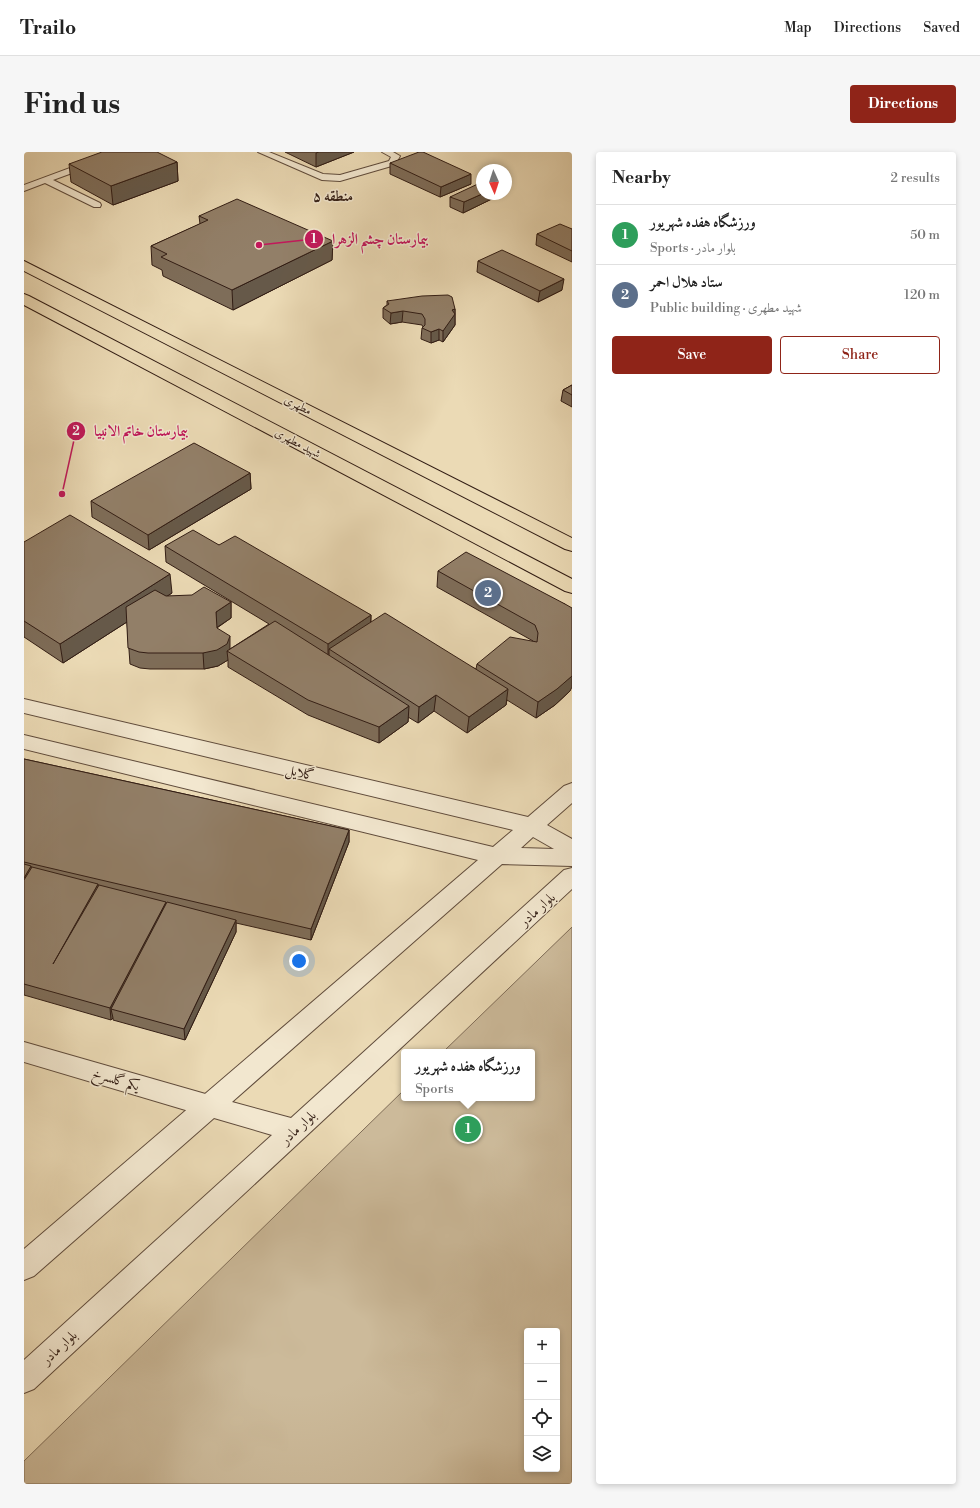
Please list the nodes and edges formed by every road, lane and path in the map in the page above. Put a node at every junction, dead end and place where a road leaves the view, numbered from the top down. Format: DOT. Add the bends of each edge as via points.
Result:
graph roads {
  1 [pos="121,152"];
  2 [pos="262,152"];
  3 [pos="386,152"];
  4 [pos="45,180"];
  5 [pos="24,188"];
  6 [pos="97,205"];
  7 [pos="24,265"];
  8 [pos="24,299"];
  9 [pos="572,545"];
  10 [pos="572,587"];
  11 [pos="24,706"];
  12 [pos="24,742"];
  13 [pos="572,791"];
  14 [pos="531,826"];
  15 [pos="572,849"];
  16 [pos="496,856"];
  17 [pos="572,858"];
  18 [pos="572,876"];
  19 [pos="24,1052"];
  20 [pos="209,1106"];
  21 [pos="294,1130"];
  22 [pos="24,1267"];
  23 [pos="24,1379"];
  1 -- 4 [label="lane"];
  2 -- 3 [label="lane" via="322,177 340,178 392,163 396,156"];
  4 -- 5 [label="lane"];
  4 -- 6 [label="lane"];
  7 -- 9 [label="main road, مطهری"];
  8 -- 10 [label="main road, شهید مطهری"];
  11 -- 14 [label="street, گلایل"];
  12 -- 16 [label="street"];
  13 -- 14 [label="street"];
  14 -- 15 [label="street, گلایل"];
  14 -- 16 [label="street"];
  16 -- 17 [label="street"];
  16 -- 20 [label="street"];
  18 -- 21 [label="street, بلوار مادر"];
  19 -- 20 [label="street, یکم گلسرخ"];
  20 -- 21 [label="street, یکم گلسرخ"];
  20 -- 22 [label="street"];
  21 -- 23 [label="street, بلوار مادر"];
}
